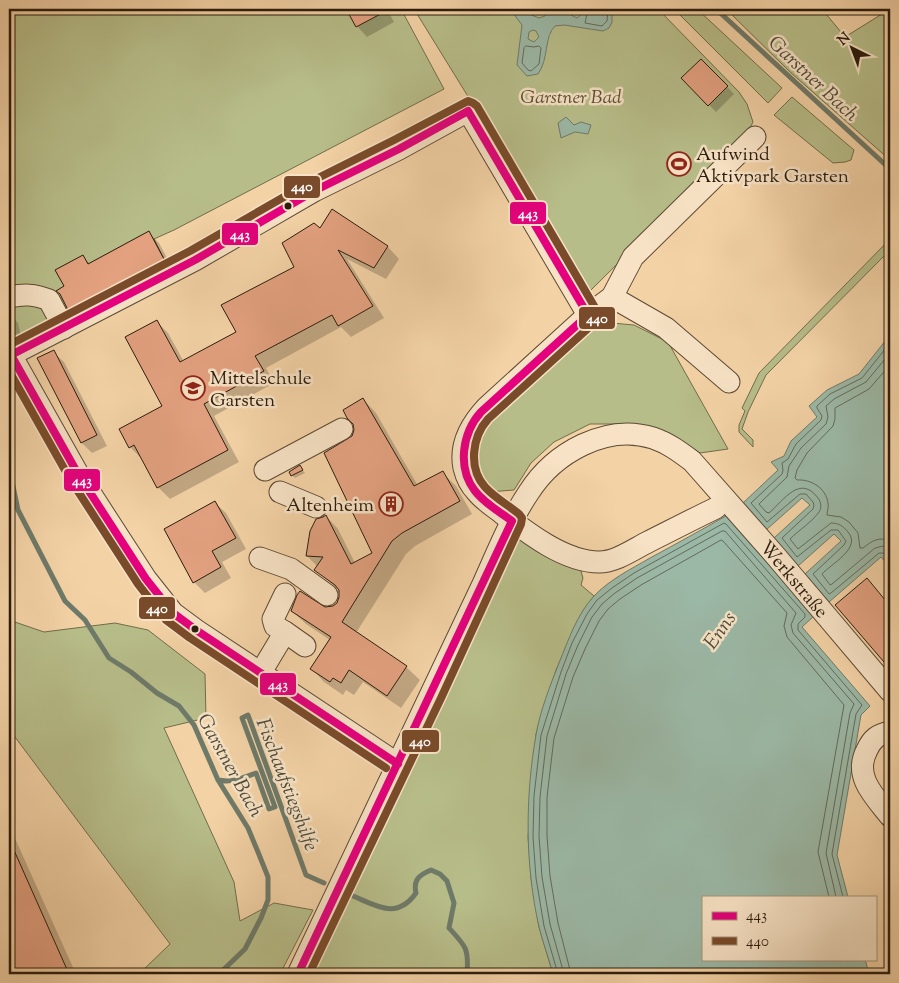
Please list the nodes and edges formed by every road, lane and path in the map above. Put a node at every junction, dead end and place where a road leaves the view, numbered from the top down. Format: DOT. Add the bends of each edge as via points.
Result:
graph roads {
  1 [pos="754,137"];
  2 [pos="39,280"];
  3 [pos="9,297"];
  4 [pos="612,297"];
  5 [pos="49,300"];
  6 [pos="588,315"];
  7 [pos="64,328"];
  8 [pos="10,355"];
  9 [pos="729,382"];
  10 [pos="342,429"];
  11 [pos="265,470"];
  12 [pos="280,492"];
  13 [pos="316,507"];
  14 [pos="716,508"];
  15 [pos="512,521"];
  16 [pos="260,558"];
  17 [pos="285,594"];
  18 [pos="328,595"];
  19 [pos="284,632"];
  20 [pos="305,646"];
  21 [pos="261,672"];
  22 [pos="890,691"];
  23 [pos="890,732"];
  24 [pos="398,764"];
  25 [pos="890,816"];
  26 [pos="298,974"];
  1 -- 4 [label="street" via="634,258"];
  2 -- 5 [label="street"];
  3 -- 5 [label="street" via="24,294"];
  4 -- 6 [label="street"];
  4 -- 9 [label="street" via="666,328"];
  5 -- 7 [label="street"];
  6 -- 7 [label="street" via="468,111"];
  6 -- 15 [label="street" via="487,407 474,421 466,437 463,453 468,481 476,492"];
  7 -- 8 [label="street"];
  8 -- 21 [label="street" via="78,474 146,579 173,612"];
  10 -- 11 [label="street"];
  12 -- 13 [label="street"];
  14 -- 15 [label="street" via="620,556 600,562 576,558 560,551"];
  15 -- 22 [label="street, Werkstraße" via="529,490 566,453 606,437 652,438 676,449 699,467"];
  15 -- 24 [label="street, Werkstraße"];
  16 -- 18 [label="street" via="291,569"];
  17 -- 19 [label="street" via="273,619 274,626"];
  19 -- 20 [label="street"];
  19 -- 21 [label="street"];
  21 -- 24 [label="street"];
  23 -- 25 [label="street" via="871,740 861,768 868,788"];
  24 -- 26 [label="street, Werkstraße"];
}
